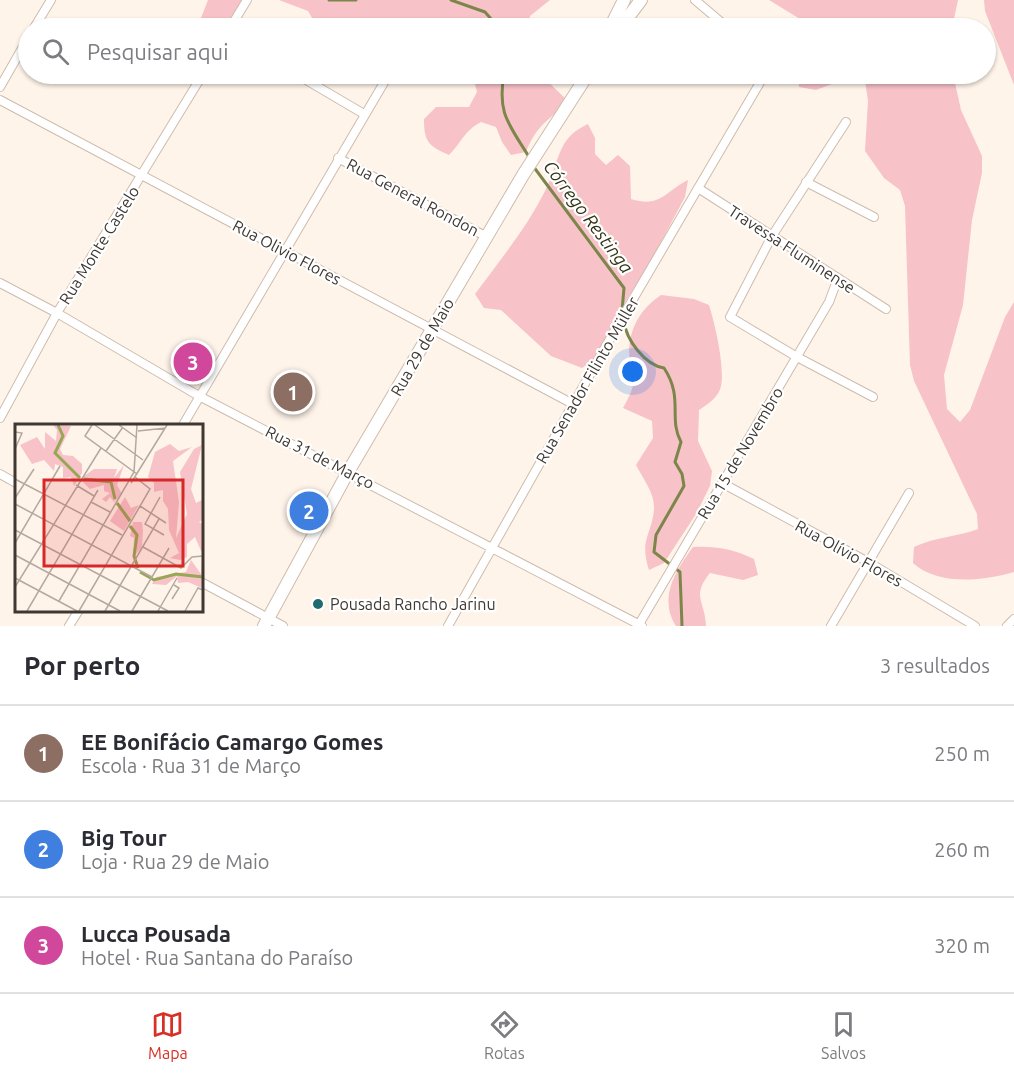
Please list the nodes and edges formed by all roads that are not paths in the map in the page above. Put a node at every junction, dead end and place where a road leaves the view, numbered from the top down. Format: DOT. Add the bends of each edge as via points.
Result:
graph roads {
  1 [pos="51,0"];
  2 [pos="247,0"];
  3 [pos="624,0"];
  4 [pos="641,0"];
  5 [pos="695,0"];
  6 [pos="40,18"];
  7 [pos="236,18"];
  8 [pos="615,18"];
  9 [pos="628,18"];
  10 [pos="716,18"];
  11 [pos="18,56"];
  12 [pos="197,84"];
  13 [pos="313,84"];
  14 [pos="383,84"];
  15 [pos="582,84"];
  16 [pos="759,84"];
  17 [pos="0,87"];
  18 [pos="0,100"];
  19 [pos="364,114"];
  20 [pos="846,122"];
  21 [pos="338,158"];
  22 [pos="142,176"];
  23 [pos="807,182"];
  24 [pos="698,189"];
  25 [pos="874,217"];
  26 [pos="772,236"];
  27 [pos="487,237"];
  28 [pos="284,251"];
  29 [pos="838,278"];
  30 [pos="0,284"];
  31 [pos="886,309"];
  32 [pos="57,313"];
  33 [pos="432,329"];
  34 [pos="796,357"];
  35 [pos="199,396"];
  36 [pos="873,397"];
  37 [pos="573,404"];
  38 [pos="0,418"];
  39 [pos="184,424"];
  40 [pos="348,472"];
  41 [pos="0,474"];
  42 [pos="15,482"];
  43 [pos="722,483"];
  44 [pos="909,493"];
  45 [pos="491,547"];
  46 [pos="868,562"];
  47 [pos="202,583"];
  48 [pos="78,611"];
  49 [pos="1014,618"];
  50 [pos="266,622"];
  51 [pos="640,625"];
  52 [pos="69,626"];
  53 [pos="283,626"];
  54 [pos="448,626"];
  55 [pos="831,626"];
  56 [pos="975,626"];
  57 [pos="1007,626"];
  1 -- 6 [label="street"];
  2 -- 7 [label="street"];
  3 -- 8 [label="main road"];
  4 -- 9 [label="main road"];
  5 -- 10 [label="street"];
  11 -- 17 [label="street"];
  12 -- 22 [label="street, Rua Monte Castelo"];
  13 -- 19 [label="street"];
  14 -- 19 [label="street"];
  15 -- 27 [label="main road, Rua 29 de Maio"];
  16 -- 24 [label="street, Rua Senador Filinto Müller"];
  18 -- 22 [label="street, Rua Olivio Flores"];
  19 -- 21 [label="street"];
  20 -- 23 [label="street"];
  21 -- 27 [label="street, Rua General Rondon"];
  21 -- 28 [label="street"];
  22 -- 28 [label="street, Rua Olivio Flores"];
  22 -- 32 [label="street, Rua Monte Castelo"];
  23 -- 25 [label="street"];
  23 -- 26 [label="street"];
  24 -- 26 [label="street, Travessa Fluminense"];
  24 -- 37 [label="street, Rua Senador Filinto Müller"];
  26 -- 29 [label="street, Travessa Fluminense"];
  26 -- 34 [label="street" via="730,317"];
  27 -- 33 [label="main road, Rua 29 de Maio"];
  28 -- 33 [label="street, Rua Olivio Flores"];
  28 -- 35 [label="street"];
  29 -- 31 [label="street, Travessa Fluminense"];
  29 -- 34 [label="street, Rua 15 de Novembro" via="829,303"];
  30 -- 32 [label="street, Rua 31 de Março"];
  32 -- 35 [label="street, Rua 31 de Março"];
  32 -- 38 [label="street, Rua Monte Castelo"];
  33 -- 37 [label="street, Rua Olivio Flores"];
  33 -- 40 [label="main road, Rua 29 de Maio"];
  34 -- 36 [label="street"];
  34 -- 43 [label="street, Rua 15 de Novembro"];
  35 -- 39 [label="street"];
  35 -- 40 [label="street, Rua 31 de Março"];
  37 -- 45 [label="street, Rua Senador Filinto Müller"];
  40 -- 45 [label="street, Rua 31 de Março"];
  40 -- 50 [label="main road, Rua 29 de Maio"];
  41 -- 42 [label="street"];
  43 -- 46 [label="street, Rua Olívio Flores"];
  43 -- 51 [label="street, Rua 15 de Novembro"];
  44 -- 46 [label="street"];
  45 -- 51 [label="street, Rua 31 de Março"];
  45 -- 54 [label="street, Rua Senador Filinto Müller"];
  46 -- 55 [label="street"];
  46 -- 56 [label="street, Rua Olívio Flores"];
  47 -- 50 [label="street"];
  48 -- 52 [label="street"];
  49 -- 57 [label="street"];
  50 -- 53 [label="street"];
}
